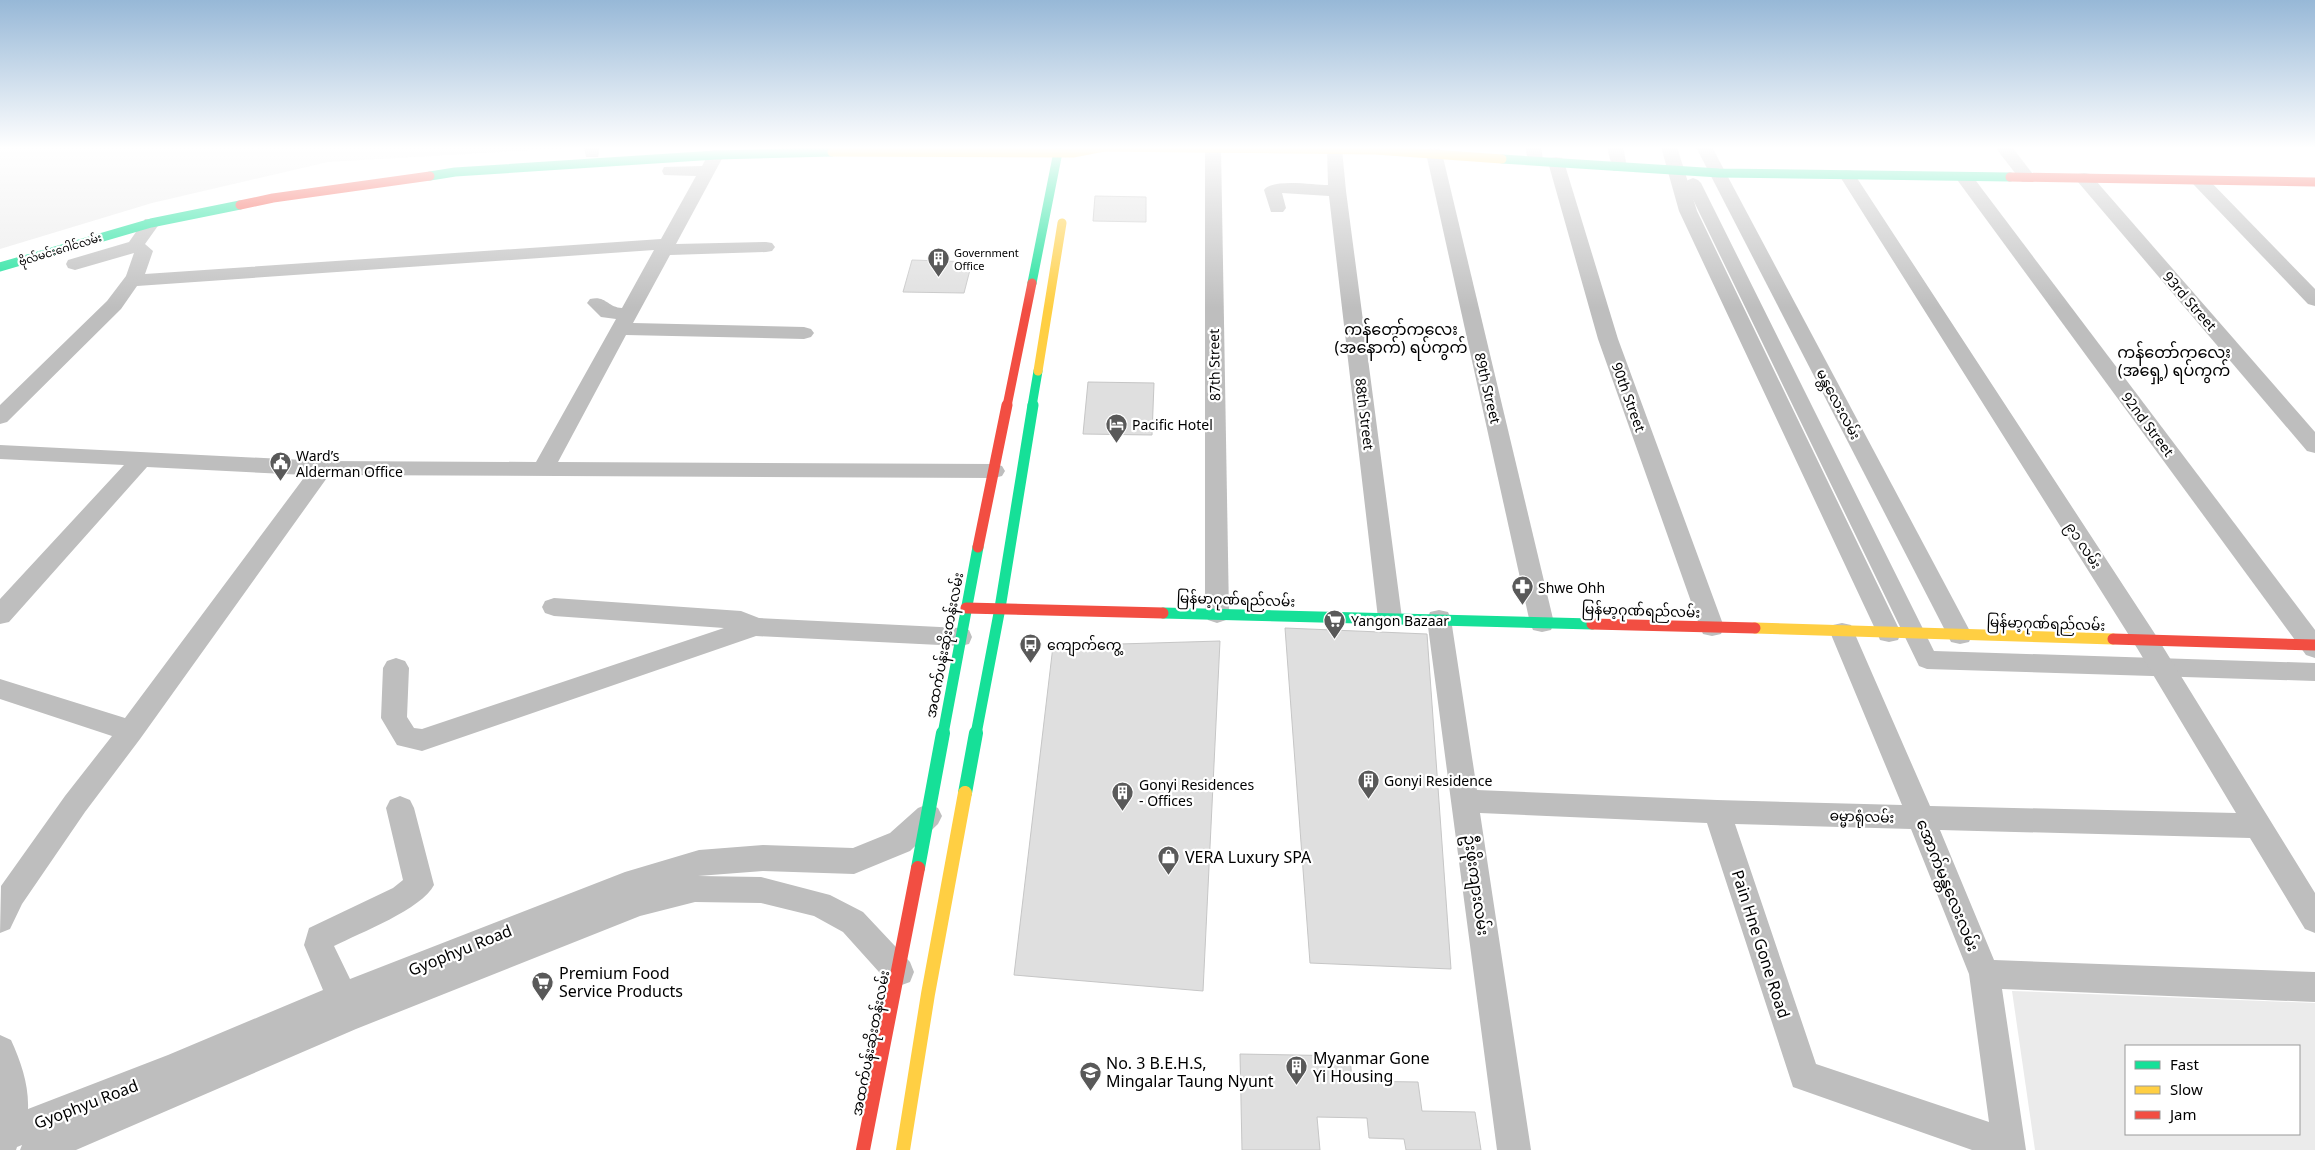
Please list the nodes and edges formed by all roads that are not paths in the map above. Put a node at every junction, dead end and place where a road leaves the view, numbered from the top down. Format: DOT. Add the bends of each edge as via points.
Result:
graph roads {
  1 [pos="210,201"];
  2 [pos="258,201"];
  3 [pos="686,201"];
  4 [pos="1049,201"];
  5 [pos="1213,201"];
  6 [pos="1275,201"];
  7 [pos="1338,201"];
  8 [pos="1445,201"];
  9 [pos="1567,201"];
  10 [pos="1685,201"];
  11 [pos="1733,201"];
  12 [pos="1863,201"];
  13 [pos="1982,201"];
  14 [pos="2104,201"];
  15 [pos="2220,201"];
  16 [pos="1277,208"];
  17 [pos="1064,209"];
  18 [pos="142,221"];
  19 [pos="135,246"];
  20 [pos="664,247"];
  21 [pos="766,248"];
  22 [pos="1038,255"];
  23 [pos="1057,256"];
  24 [pos="0,259"];
  25 [pos="75,264"];
  26 [pos="0,267"];
  27 [pos="131,282"];
  28 [pos="2315,300"];
  29 [pos="597,303"];
  30 [pos="623,321"];
  31 [pos="804,333"];
  32 [pos="1012,379"];
  33 [pos="1037,379"];
  34 [pos="0,417"];
  35 [pos="2315,446"];
  36 [pos="0,452"];
  37 [pos="141,460"];
  38 [pos="323,468"];
  39 [pos="542,470"];
  40 [pos="994,471"];
  41 [pos="554,607"];
  42 [pos="966,608"];
  43 [pos="1000,608"];
  44 [pos="1217,614"];
  45 [pos="0,615"];
  46 [pos="1390,618"];
  47 [pos="1439,619"];
  48 [pos="1542,623"];
  49 [pos="755,627"];
  50 [pos="1712,627"];
  51 [pos="1842,632"];
  52 [pos="1889,633"];
  53 [pos="1960,635"];
  54 [pos="960,637"];
  55 [pos="2146,641"];
  56 [pos="2314,646"];
  57 [pos="396,668"];
  58 [pos="0,689"];
  59 [pos="131,731"];
  60 [pos="1465,801"];
  61 [pos="400,808"];
  62 [pos="1717,812"];
  63 [pos="928,816"];
  64 [pos="1921,818"];
  65 [pos="2259,826"];
  66 [pos="0,919"];
  67 [pos="2315,919"];
  68 [pos="899,972"];
  69 [pos="1984,974"];
  70 [pos="2315,987"];
  71 [pos="342,997"];
  72 [pos="0,1051"];
  73 [pos="1,1141"];
  74 [pos="2009,1148"];
  75 [pos="37,1150"];
  76 [pos="863,1150"];
  77 [pos="903,1150"];
  78 [pos="1514,1150"];
  1 -- 18 [label="main road"];
  2 -- 18 [label="main road, ဗိုလ်မင်းဂေါင်လမ်း"];
  3 -- 20 [label="street"];
  4 -- 22 [label="main road, အထက်ပန်းဆိုးတန်းလမ်း"];
  5 -- 44 [label="street, 87th Street"];
  6 -- 16 [label="street"];
  7 -- 46 [label="street, 88th Street"];
  8 -- 48 [label="street, 89th Street"];
  9 -- 50 [label="street, 90th Street" via="1608,339"];
  10 -- 52 [label="street"];
  11 -- 53 [label="street, မန္တလေးလမ်း"];
  12 -- 55 [label="street, ၉၁ လမ်း"];
  13 -- 56 [label="street, 92nd Street"];
  14 -- 35 [label="street, 93rd Street"];
  15 -- 28 [label="street"];
  17 -- 23 [label="main road"];
  18 -- 19 [label="street"];
  18 -- 24 [label="main road"];
  18 -- 26 [label="main road, ဗိုလ်မင်းဂေါင်လမ်း"];
  19 -- 25 [label="street"];
  19 -- 27 [label="street" via="144,251"];
  20 -- 21 [label="street"];
  20 -- 27 [label="street"];
  20 -- 30 [label="street"];
  22 -- 23 [label="main road"];
  22 -- 32 [label="main road, အထက်ပန်းဆိုးတန်းလမ်း"];
  23 -- 33 [label="main road"];
  27 -- 34 [label="street" via="114,306"];
  29 -- 30 [label="street"];
  30 -- 31 [label="street"];
  30 -- 39 [label="street"];
  32 -- 33 [label="main road"];
  32 -- 40 [label="main road, အထက်ပန်းဆိုးတန်းလမ်း"];
  33 -- 43 [label="main road"];
  36 -- 37 [label="street"];
  37 -- 38 [label="street"];
  37 -- 45 [label="street"];
  38 -- 39 [label="street"];
  38 -- 59 [label="street"];
  39 -- 40 [label="street"];
  40 -- 42 [label="main road, အထက်ပန်းဆိုးတန်းလမ်း"];
  41 -- 49 [label="street" via="741,620"];
  42 -- 43 [label="main road, မြန်မာ့ဂုဏ်ရည်လမ်း"];
  42 -- 54 [label="main road, အထက်ပန်းဆိုးတန်းလမ်း"];
  43 -- 44 [label="main road, မြန်မာ့ဂုဏ်ရည်လမ်း"];
  43 -- 77 [label="main road" via="928,994"];
  44 -- 46 [label="main road, မြန်မာ့ဂုဏ်ရည်လမ်း"];
  46 -- 47 [label="main road, မြန်မာ့ဂုဏ်ရည်လမ်း"];
  47 -- 48 [label="main road, မြန်မာ့ဂုဏ်ရည်လမ်း"];
  47 -- 60 [label="street, ဦးဖိုးကျားလမ်း"];
  48 -- 50 [label="main road, မြန်မာ့ဂုဏ်ရည်လမ်း"];
  49 -- 54 [label="street"];
  49 -- 57 [label="street" via="422,740 406,737 394,718"];
  50 -- 51 [label="main road, မြန်မာ့ဂုဏ်ရည်လမ်း"];
  51 -- 52 [label="main road, မြန်မာ့ဂုဏ်ရည်လမ်း"];
  51 -- 64 [label="street, အောက်မန္တလေးလမ်း"];
  52 -- 53 [label="main road, မြန်မာ့ဂုဏ်ရည်လမ်း"];
  53 -- 55 [label="main road, မြန်မာ့ဂုဏ်ရည်လမ်း"];
  54 -- 63 [label="main road, အထက်ပန်းဆိုးတန်းလမ်း"];
  55 -- 56 [label="main road, မြန်မာ့ဂုဏ်ရည်လမ်း"];
  55 -- 65 [label="street, ၉၁ လမ်း"];
  58 -- 59 [label="street"];
  59 -- 66 [label="street" via="11,895"];
  60 -- 62 [label="street, ဓမ္မာရုံလမ်း"];
  60 -- 78 [label="street, ဦးဖိုးကျားလမ်း"];
  61 -- 71 [label="street" via="419,885 403,897 320,938 319,945"];
  62 -- 64 [label="street, ဓမ္မာရုံလမ်း"];
  62 -- 74 [label="street, Pain Hne Gone Road" via="1804,1076"];
  63 -- 68 [label="main road, အထက်ပန်းဆိုးတန်းလမ်း"];
  63 -- 71 [label="street, Gyophyu Road" via="900,842 854,861 763,858 699,863 625,885"];
  64 -- 65 [label="street, ဓမ္မာရုံလမ်း"];
  64 -- 69 [label="street, အောက်မန္တလေးလမ်း"];
  65 -- 67 [label="street, ၉၁ လမ်း"];
  68 -- 75 [label="street, Gyophyu Road" via="853,922 820,904 761,890 695,890 638,903 344,1018"];
  68 -- 76 [label="main road, အထက်ပန်းဆိုးတန်းလမ်း"];
  69 -- 70 [label="street"];
  69 -- 74 [label="street, အောက်မန္တလေးလမ်း"];
  71 -- 73 [label="street, Gyophyu Road"];
  72 -- 73 [label="street" via="10,1083 12,1109"];
}
